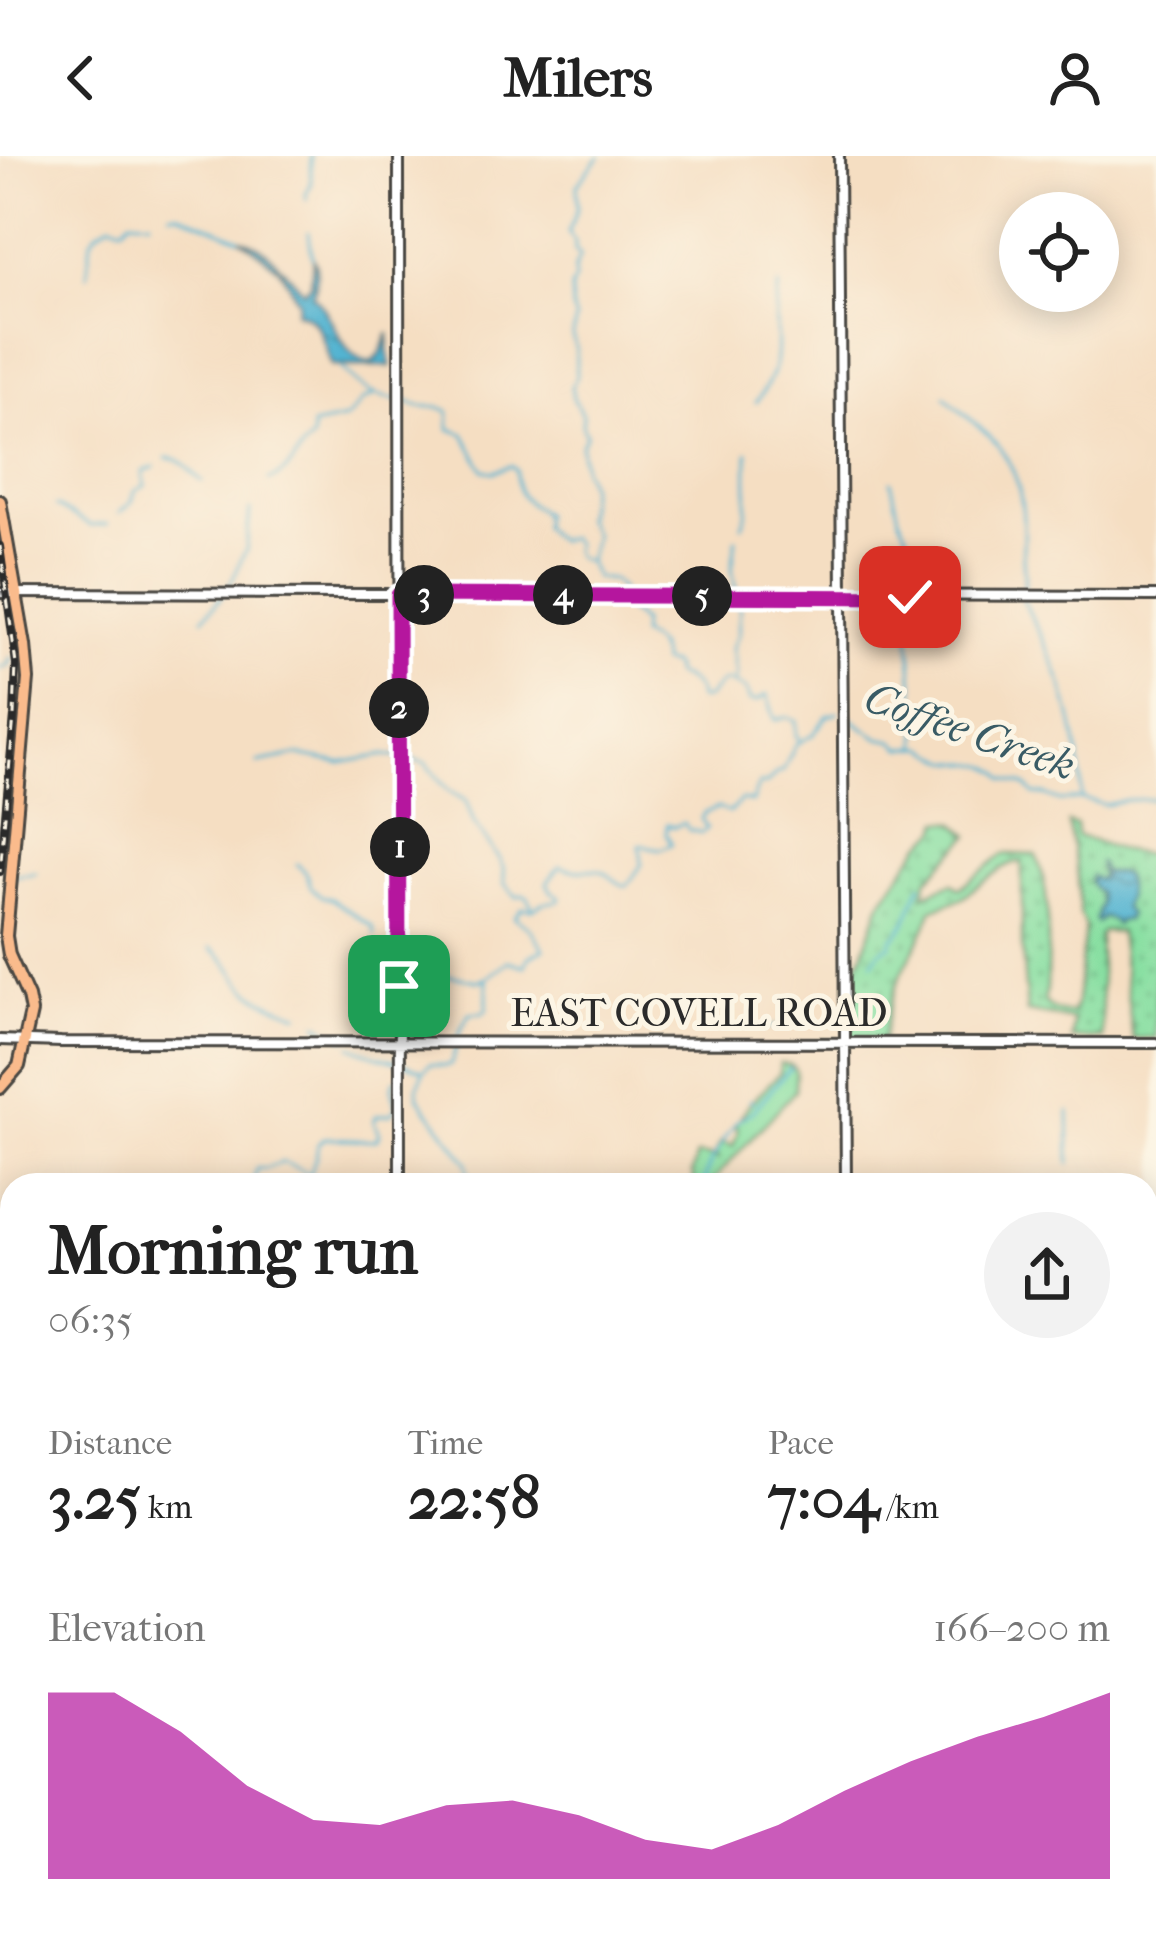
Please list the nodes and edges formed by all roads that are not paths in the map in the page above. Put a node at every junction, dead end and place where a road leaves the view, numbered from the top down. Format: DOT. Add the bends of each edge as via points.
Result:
graph roads {
  1 [pos="399,156"];
  2 [pos="839,156"];
  3 [pos="0,501"];
  4 [pos="0,593"];
  5 [pos="16,593"];
  6 [pos="398,595"];
  7 [pos="1156,596"];
  8 [pos="842,597"];
  9 [pos="0,1041"];
  10 [pos="28,1042"];
  11 [pos="400,1042"];
  12 [pos="1156,1043"];
  13 [pos="846,1044"];
  14 [pos="0,1091"];
  15 [pos="400,1173"];
  16 [pos="846,1173"];
  1 -- 6 [label="street"];
  2 -- 8 [label="street"];
  3 -- 5 [label="main road"];
  4 -- 5 [label="street"];
  5 -- 6 [label="street"];
  5 -- 10 [label="main road" via="28,696 6,936 34,1006"];
  6 -- 8 [label="street"];
  6 -- 11 [label="street"];
  7 -- 8 [label="street"];
  8 -- 13 [label="street"];
  9 -- 10 [label="street, EAST COVELL ROAD"];
  10 -- 11 [label="street, EAST COVELL ROAD"];
  10 -- 14 [label="main road" via="19,1074"];
  11 -- 13 [label="street, EAST COVELL ROAD"];
  11 -- 15 [label="street"];
  12 -- 13 [label="street, EAST COVELL ROAD"];
  13 -- 16 [label="street"];
}
